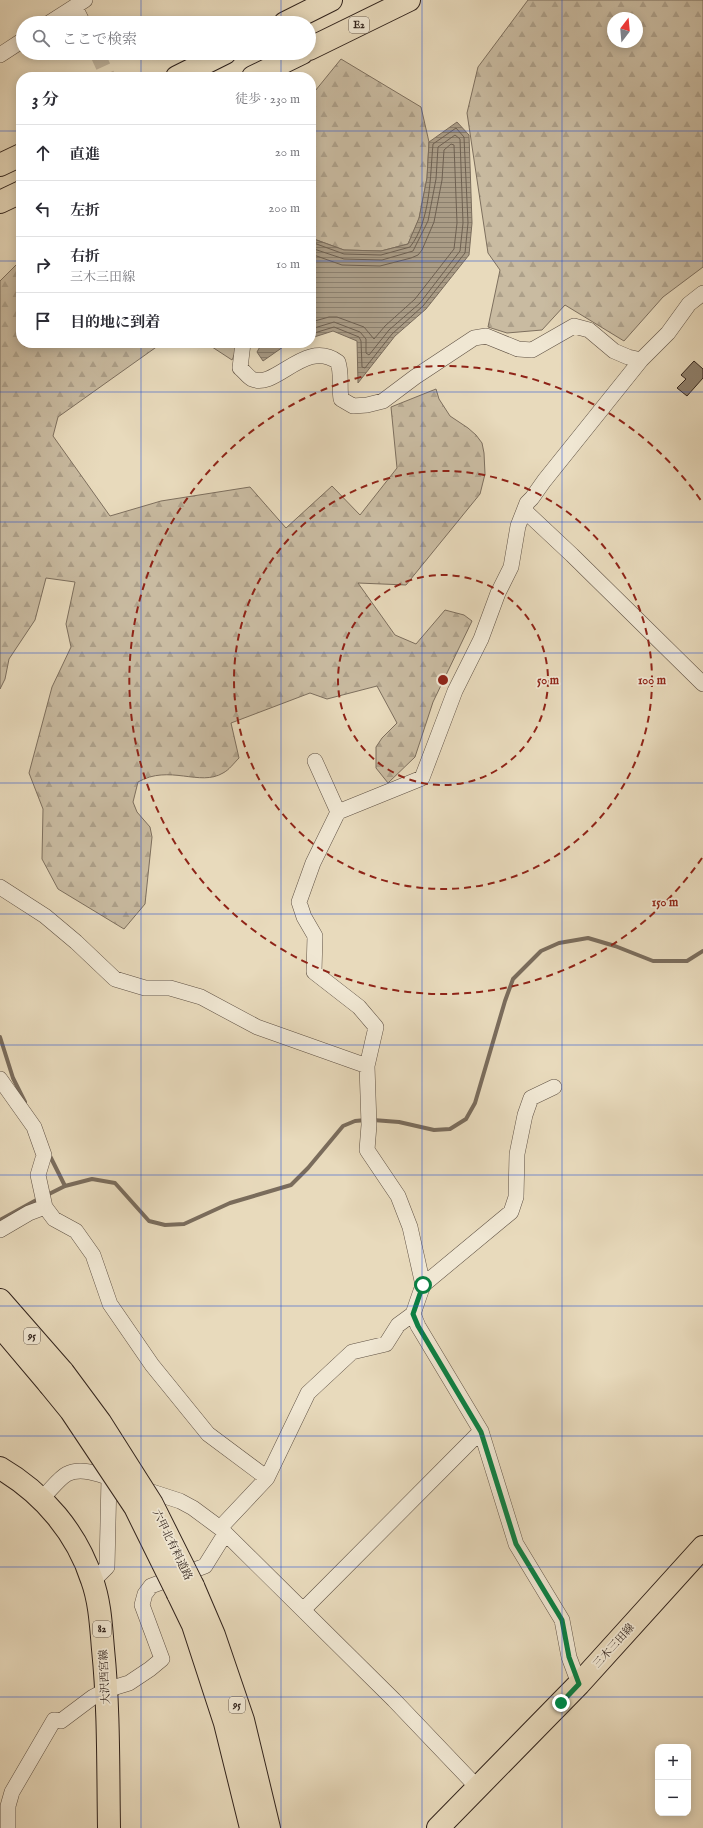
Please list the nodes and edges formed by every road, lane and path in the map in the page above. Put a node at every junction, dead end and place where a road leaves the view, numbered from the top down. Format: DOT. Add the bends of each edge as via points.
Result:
graph roads {
  1 [pos="331,0"];
  2 [pos="409,0"];
  3 [pos="80,3"];
  4 [pos="60,16"];
  5 [pos="82,16"];
  6 [pos="299,16"];
  7 [pos="16,45"];
  8 [pos="316,46"];
  9 [pos="0,55"];
  10 [pos="211,60"];
  11 [pos="288,60"];
  12 [pos="187,72"];
  13 [pos="263,72"];
  14 [pos="16,157"];
  15 [pos="0,165"];
  16 [pos="16,194"];
  17 [pos="0,202"];
  18 [pos="703,293"];
  19 [pos="242,348"];
  20 [pos="641,360"];
  21 [pos="524,511"];
  22 [pos="703,684"];
  23 [pos="315,761"];
  24 [pos="338,812"];
  25 [pos="0,887"];
  26 [pos="367,1066"];
  27 [pos="0,1079"];
  28 [pos="554,1087"];
  29 [pos="44,1207"];
  30 [pos="0,1230"];
  31 [pos="423,1285"];
  32 [pos="0,1300"];
  33 [pos="413,1314"];
  34 [pos="0,1326"];
  35 [pos="56,1378"];
  36 [pos="481,1432"];
  37 [pos="0,1468"];
  38 [pos="109,1478"];
  39 [pos="267,1478"];
  40 [pos="42,1498"];
  41 [pos="222,1531"];
  42 [pos="703,1547"];
  43 [pos="93,1581"];
  44 [pos="185,1590"];
  45 [pos="303,1610"];
  46 [pos="579,1684"];
  47 [pos="106,1690"];
  48 [pos="478,1788"];
  49 [pos="8,1828"];
  50 [pos="108,1828"];
  51 [pos="251,1828"];
  52 [pos="269,1828"];
  53 [pos="438,1828"];
  1 -- 6 [label="main road"];
  2 -- 8 [label="main road, E2"];
  3 -- 4 [label="street"];
  3 -- 5 [label="street"];
  7 -- 9 [label="street"];
  10 -- 12 [label="main road"];
  11 -- 13 [label="main road"];
  14 -- 15 [label="main road"];
  16 -- 17 [label="main road"];
  18 -- 20 [label="street" via="689,304 668,333"];
  19 -- 20 [label="street" via="240,368 252,379 263,381 316,354 331,356 340,366 341,399 352,406 383,401 448,354 474,338 486,336 518,349 532,350 574,326 589,330 614,351"];
  20 -- 21 [label="street" via="544,481"];
  21 -- 22 [label="street"];
  21 -- 24 [label="street" via="518,526 511,567 481,639 455,691 422,778"];
  23 -- 24 [label="street"];
  24 -- 26 [label="street" via="313,863 299,902 315,936 314,972 359,1008 376,1027"];
  25 -- 26 [label="street" via="45,916 115,979 145,988 170,988 201,997 257,1027"];
  26 -- 31 [label="street" via="367,1150 398,1196 410,1227"];
  27 -- 29 [label="street" via="34,1127 44,1155 38,1175"];
  28 -- 31 [label="street" via="531,1098 525,1115 517,1154 516,1197 511,1212"];
  29 -- 30 [label="street"];
  29 -- 39 [label="street" via="54,1219 76,1231 93,1255 110,1304 152,1365 208,1434"];
  31 -- 33 [label="street"];
  32 -- 35 [label="main road, 六甲北有料道路 / 95"];
  33 -- 36 [label="street"];
  33 -- 39 [label="street" via="398,1325 386,1344 352,1352 308,1393"];
  34 -- 35 [label="main road, 六甲北有料道路 / 95"];
  35 -- 44 [label="main road, 六甲北有料道路 / 95, bridge" via="71,1411 135,1507"];
  36 -- 45 [label="street"];
  36 -- 46 [label="street" via="516,1544 562,1620 569,1657"];
  37 -- 40 [label="main road, 大沢西宮線 / 82"];
  38 -- 40 [label="street" via="95,1473 67,1474"];
  38 -- 41 [label="street" via="180,1501"];
  38 -- 43 [label="street" via="107,1567"];
  39 -- 41 [label="street"];
  40 -- 43 [label="main road, 大沢西宮線 / 82" via="66,1528"];
  41 -- 45 [label="street"];
  41 -- 47 [label="street" via="205,1566 151,1586 145,1594 142,1605 162,1658 129,1683"];
  42 -- 46 [label="main road, 三木三田線"];
  43 -- 47 [label="main road, 大沢西宮線 / 82" via="101,1620"];
  44 -- 51 [label="main road, 六甲北有料道路 / 95" via="193,1625 225,1723"];
  44 -- 52 [label="main road, 六甲北有料道路 / 95" via="214,1634 243,1720"];
  45 -- 48 [label="street"];
  46 -- 48 [label="main road, 三木三田線"];
  47 -- 49 [label="street" via="61,1721 54,1720 12,1792 8,1806"];
  47 -- 50 [label="main road, 大沢西宮線 / 82"];
  48 -- 53 [label="main road, 三木三田線"];
}
